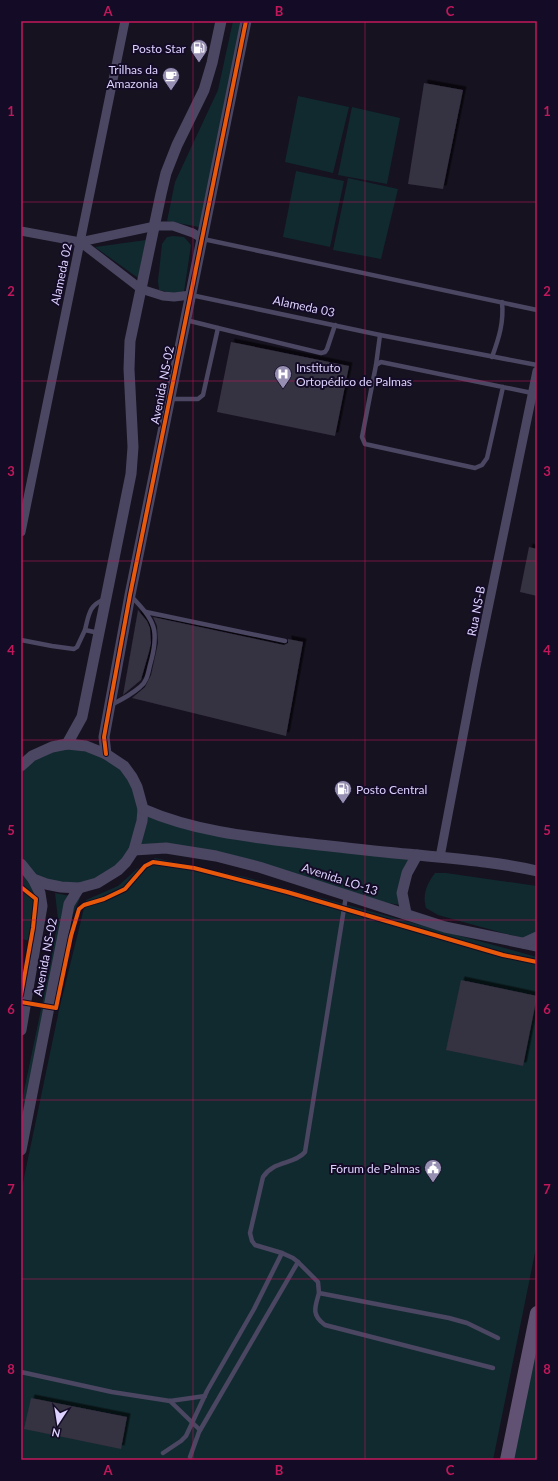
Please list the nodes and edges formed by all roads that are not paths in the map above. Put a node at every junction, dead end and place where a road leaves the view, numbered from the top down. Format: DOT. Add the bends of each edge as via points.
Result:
graph roads {
  1 [pos="125,21"];
  2 [pos="221,21"];
  3 [pos="246,21"];
  4 [pos="154,226"];
  5 [pos="21,231"];
  6 [pos="203,239"];
  7 [pos="80,242"];
  8 [pos="141,289"];
  9 [pos="191,295"];
  10 [pos="502,302"];
  11 [pos="537,310"];
  12 [pos="186,319"];
  13 [pos="335,325"];
  14 [pos="218,328"];
  15 [pos="380,335"];
  16 [pos="492,357"];
  17 [pos="376,365"];
  18 [pos="537,365"];
  19 [pos="537,371"];
  20 [pos="503,387"];
  21 [pos="532,393"];
  22 [pos="170,399"];
  23 [pos="21,532"];
  24 [pos="130,595"];
  25 [pos="105,599"];
  26 [pos="146,612"];
  27 [pos="85,630"];
  28 [pos="99,633"];
  29 [pos="21,640"];
  30 [pos="285,641"];
  31 [pos="109,706"];
  32 [pos="67,744"];
  33 [pos="106,754"];
  34 [pos="21,766"];
  35 [pos="143,809"];
  36 [pos="134,850"];
  37 [pos="417,855"];
  38 [pos="440,857"];
  39 [pos="21,864"];
  40 [pos="537,871"];
  41 [pos="33,879"];
  42 [pos="79,888"];
  43 [pos="346,896"];
  44 [pos="406,913"];
  45 [pos="537,937"];
  46 [pos="524,944"];
  47 [pos="537,946"];
  48 [pos="21,1030"];
  49 [pos="21,1150"];
  50 [pos="282,1253"];
  51 [pos="298,1262"];
  52 [pos="319,1293"];
  53 [pos="537,1313"];
  54 [pos="498,1338"];
  55 [pos="493,1368"];
  56 [pos="21,1372"];
  57 [pos="205,1396"];
  58 [pos="170,1401"];
  59 [pos="192,1423"];
  60 [pos="200,1430"];
  61 [pos="163,1453"];
  62 [pos="190,1457"];
  63 [pos="507,1460"];
  1 -- 7 [label="street, Alameda 02"];
  2 -- 4 [label="street, Avenida NS-02" via="204,90 166,173"];
  3 -- 6 [label="street, Avenida NS-02"];
  4 -- 6 [label="street, Alameda 03" via="183,228"];
  4 -- 7 [label="street, Alameda 03"];
  4 -- 8 [label="street, Avenida NS-02"];
  5 -- 7 [label="street, Alameda 03"];
  6 -- 9 [label="street, Avenida NS-02"];
  6 -- 10 [label="lane, Alameda 03"];
  7 -- 8 [label="street, Alameda 03"];
  7 -- 23 [label="street, Alameda 02"];
  8 -- 9 [label="street, Alameda 03" via="174,298"];
  8 -- 25 [label="street, Avenida NS-02" via="130,341 129,369 134,447 131,474"];
  9 -- 12 [label="street, Avenida NS-02"];
  9 -- 13 [label="lane, Alameda 03"];
  10 -- 11 [label="lane, Alameda 03"];
  10 -- 16 [label="lane" via="502,326"];
  12 -- 14 [label="lane"];
  12 -- 22 [label="street, Avenida NS-02"];
  13 -- 14 [label="lane" via="325,352"];
  13 -- 15 [label="lane, Alameda 03"];
  14 -- 22 [label="lane" via="202,395 198,399"];
  15 -- 16 [label="lane, Alameda 03"];
  15 -- 17 [label="lane"];
  16 -- 18 [label="lane, Alameda 03"];
  17 -- 20 [label="lane" via="381,362"];
  17 -- 20 [label="lane" via="362,437 365,444 475,468 482,465 486,458"];
  19 -- 21 [label="street, Rua NS-B"];
  20 -- 21 [label="lane"];
  21 -- 38 [label="street, Rua NS-B"];
  22 -- 24 [label="street, Avenida NS-02"];
  24 -- 26 [label="lane"];
  24 -- 31 [label="street, Avenida NS-02"];
  25 -- 27 [label="lane" via="92,607"];
  25 -- 28 [label="street, Avenida NS-02"];
  26 -- 30 [label="lane"];
  26 -- 31 [label="lane" via="154,626 155,637 145,682"];
  27 -- 28 [label="lane"];
  27 -- 29 [label="lane" via="77,647 74,648"];
  28 -- 32 [label="street, Avenida NS-02" via="82,717"];
  31 -- 33 [label="street, Avenida NS-02" via="104,737"];
  32 -- 33 [label="street" via="86,746"];
  32 -- 34 [label="street" via="43,750"];
  33 -- 35 [label="street" via="124,766 132,777"];
  35 -- 36 [label="street"];
  35 -- 37 [label="street, Avenida LO-13" via="182,823 264,839"];
  36 -- 42 [label="street" via="126,862 109,877"];
  36 -- 43 [label="street, Avenida LO-13" via="166,848 216,856 259,867"];
  37 -- 38 [label="street, Avenida LO-13"];
  37 -- 44 [label="street" via="407,873 402,893"];
  38 -- 40 [label="street, Avenida LO-13"];
  39 -- 41 [label="street, Avenida NS-02"];
  41 -- 42 [label="street" via="60,887"];
  41 -- 48 [label="street, Avenida NS-02" via="40,893 42,906"];
  42 -- 49 [label="street, Avenida NS-02" via="69,904"];
  43 -- 44 [label="street, Avenida LO-13"];
  43 -- 50 [label="lane" via="305,1152 300,1158 268,1170 263,1177 250,1233 255,1245"];
  44 -- 46 [label="street, Avenida LO-13" via="445,927"];
  45 -- 46 [label="street"];
  46 -- 47 [label="street, Avenida LO-13"];
  50 -- 51 [label="lane"];
  50 -- 57 [label="lane"];
  51 -- 52 [label="lane" via="318,1282"];
  51 -- 60 [label="lane"];
  52 -- 54 [label="lane" via="449,1318 467,1323"];
  52 -- 55 [label="lane" via="315,1313 318,1320 325,1325"];
  53 -- 63 [label="main road"];
  56 -- 58 [label="lane" via="112,1392"];
  57 -- 58 [label="lane"];
  57 -- 59 [label="lane"];
  58 -- 59 [label="lane"];
  59 -- 60 [label="lane"];
  59 -- 61 [label="lane" via="186,1436"];
  60 -- 62 [label="lane"];
}
